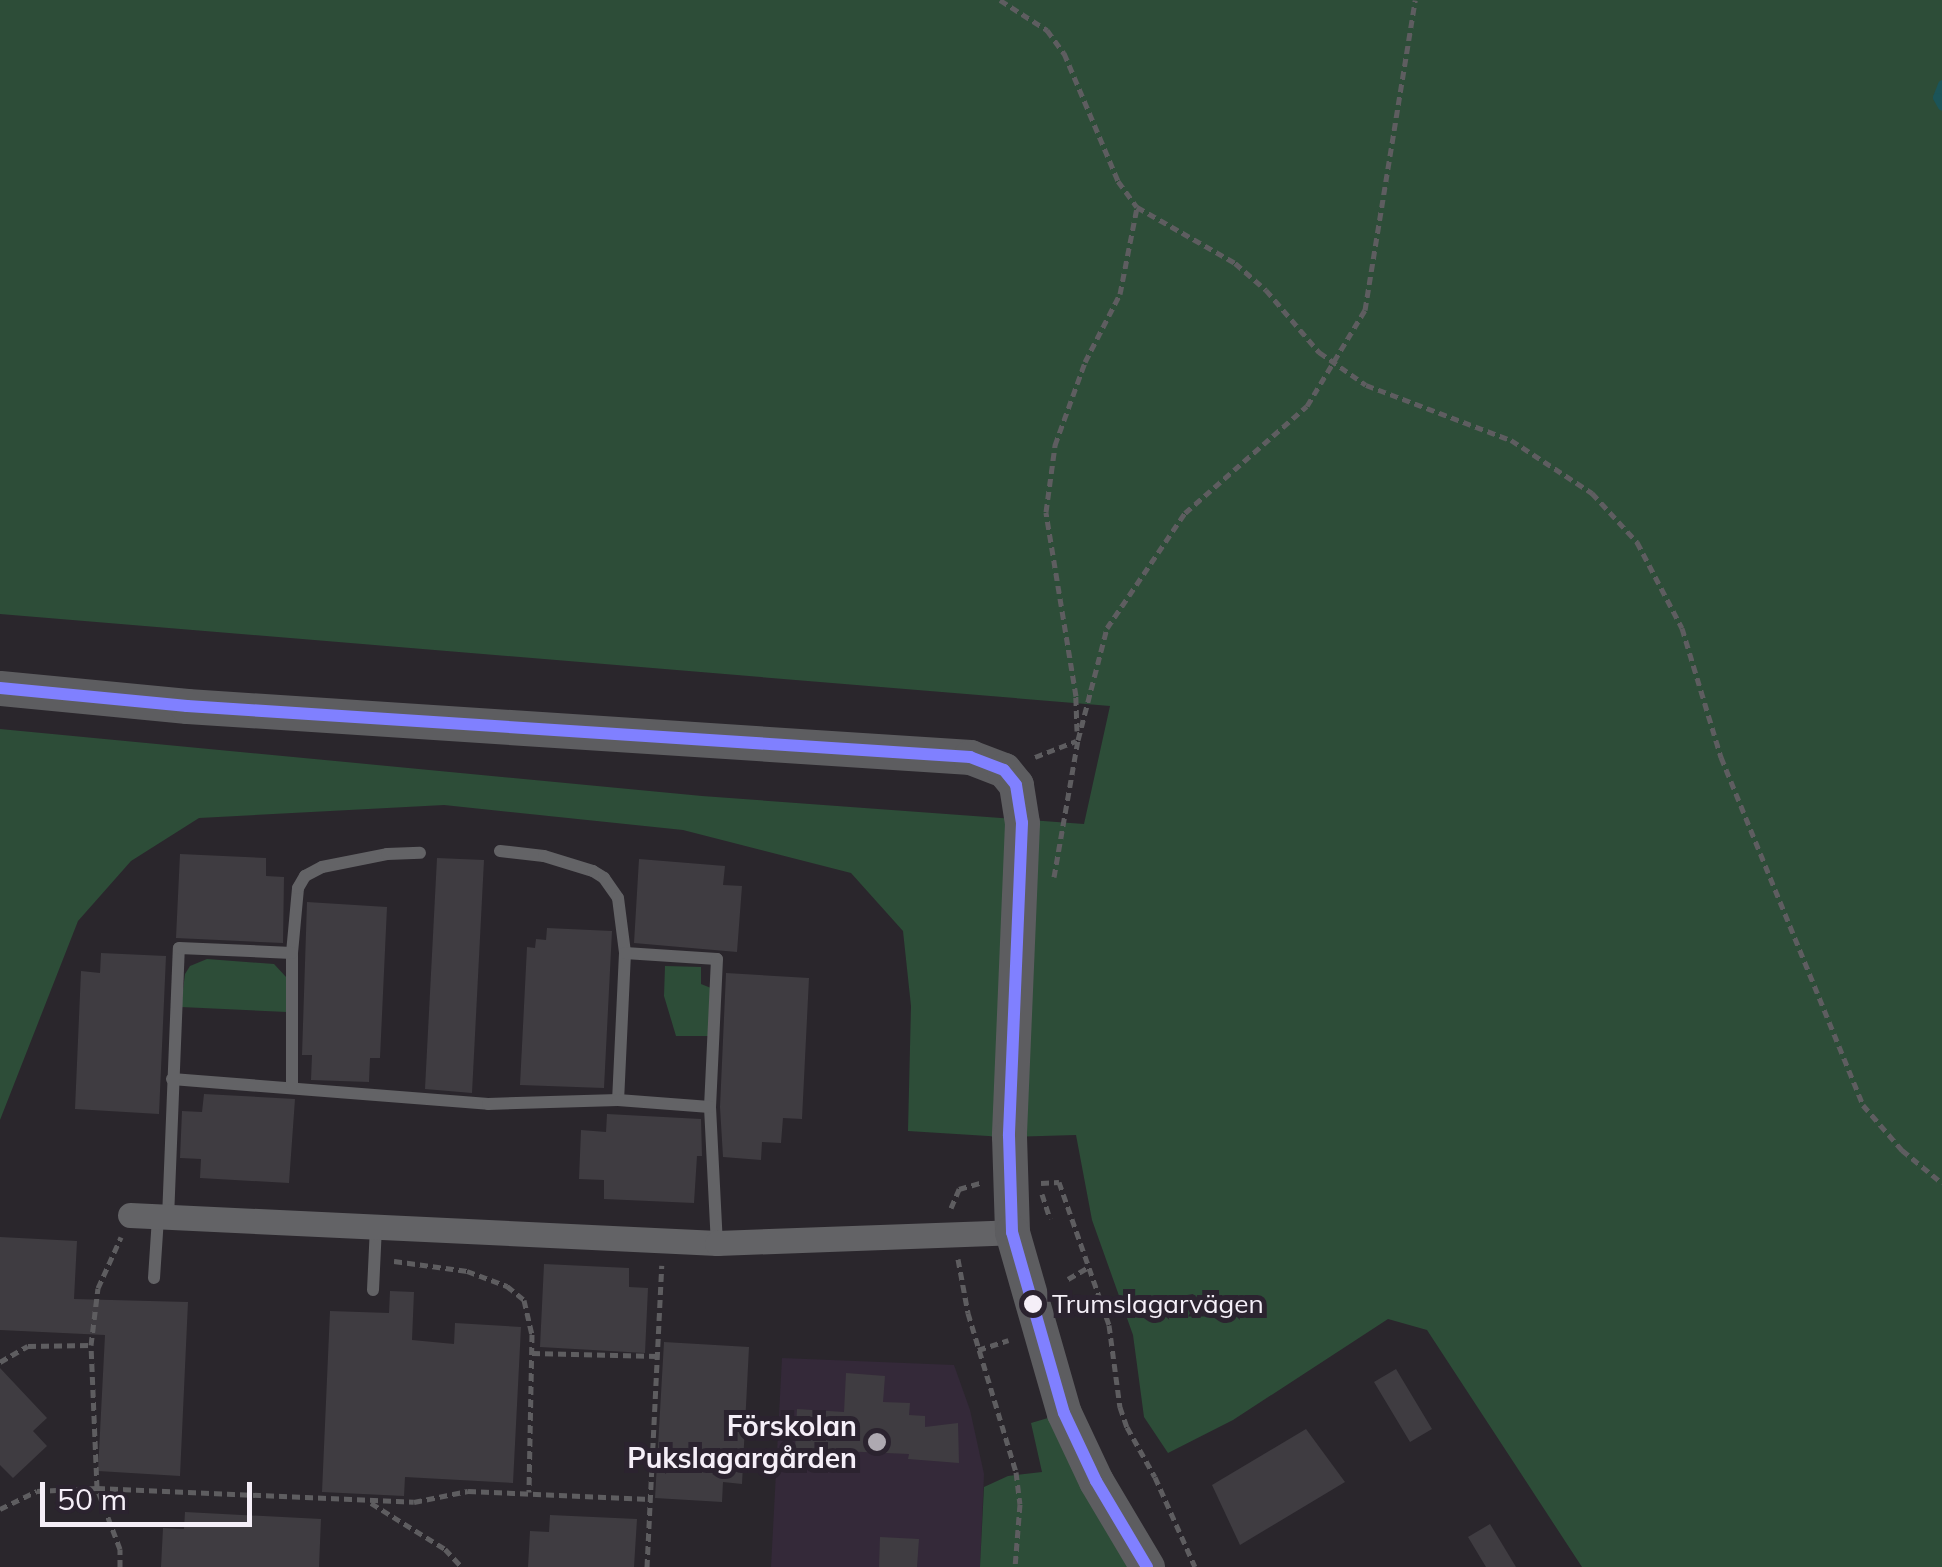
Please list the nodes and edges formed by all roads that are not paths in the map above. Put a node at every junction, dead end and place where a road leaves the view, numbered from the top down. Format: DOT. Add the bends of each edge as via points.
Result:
graph roads {
  1 [pos="0,688"];
  2 [pos="500,851"];
  3 [pos="420,853"];
  4 [pos="625,952"];
  5 [pos="292,954"];
  6 [pos="172,1079"];
  7 [pos="292,1086"];
  8 [pos="618,1100"];
  9 [pos="710,1107"];
  10 [pos="130,1216"];
  11 [pos="162,1217"];
  12 [pos="376,1227"];
  13 [pos="1012,1232"];
  14 [pos="716,1243"];
  15 [pos="154,1278"];
  16 [pos="373,1290"];
  17 [pos="1148,1567"];
  1 -- 13 [label="street" via="970,757 1004,770 1016,785 1022,824 1009,1136"];
  2 -- 4 [label="lane" via="544,856 604,878 622,912"];
  3 -- 5 [label="lane" via="357,858 305,876"];
  4 -- 8 [label="lane"];
  4 -- 9 [label="lane" via="717,959"];
  5 -- 6 [label="lane" via="179,948"];
  5 -- 7 [label="lane"];
  6 -- 7 [label="lane"];
  6 -- 11 [label="lane"];
  7 -- 8 [label="lane" via="488,1104"];
  8 -- 9 [label="lane"];
  9 -- 14 [label="lane"];
  10 -- 11 [label="street"];
  11 -- 12 [label="street"];
  11 -- 15 [label="lane"];
  12 -- 14 [label="street"];
  12 -- 16 [label="lane"];
  13 -- 14 [label="street"];
  13 -- 17 [label="street" via="1064,1413"];
}
